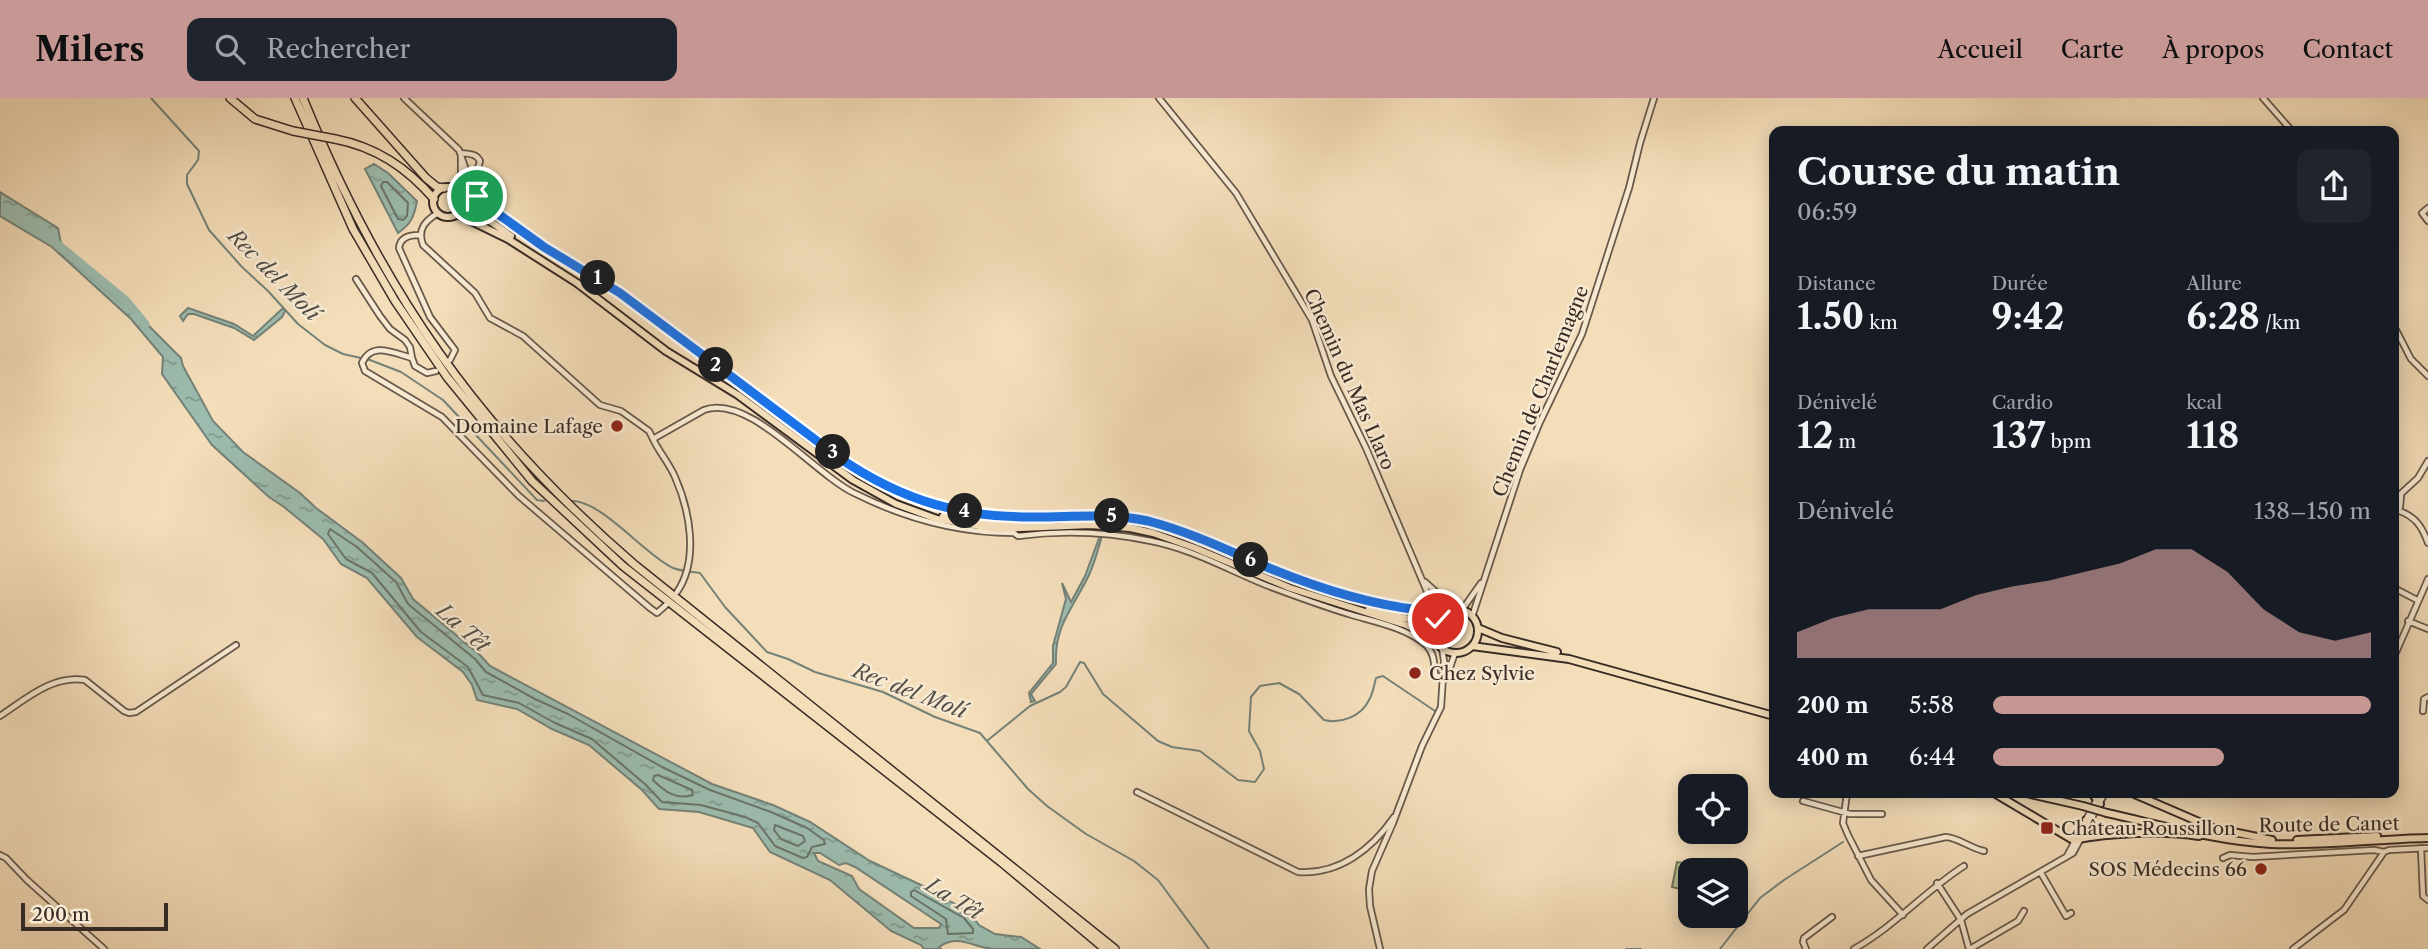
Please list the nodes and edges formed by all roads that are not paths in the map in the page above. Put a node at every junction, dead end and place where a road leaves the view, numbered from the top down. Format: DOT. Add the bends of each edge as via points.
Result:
graph roads {
  1 [pos="230,98"];
  2 [pos="295,98"];
  3 [pos="303,98"];
  4 [pos="355,98"];
  5 [pos="404,98"];
  6 [pos="1159,98"];
  7 [pos="1654,98"];
  8 [pos="2263,98"];
  9 [pos="2288,126"];
  10 [pos="460,153"];
  11 [pos="447,188"];
  12 [pos="460,194"];
  13 [pos="434,199"];
  14 [pos="463,202"];
  15 [pos="2428,208"];
  16 [pos="438,213"];
  17 [pos="457,214"];
  18 [pos="2428,221"];
  19 [pos="419,235"];
  20 [pos="356,279"];
  21 [pos="2399,336"];
  22 [pos="412,358"];
  23 [pos="450,360"];
  24 [pos="436,371"];
  25 [pos="2428,376"];
  26 [pos="653,439"];
  27 [pos="2428,461"];
  28 [pos="2402,494"];
  29 [pos="2399,496"];
  30 [pos="2399,504"];
  31 [pos="2399,509"];
  32 [pos="2425,527"];
  33 [pos="1013,531"];
  34 [pos="2428,543"];
  35 [pos="1486,572"];
  36 [pos="1422,579"];
  37 [pos="2428,579"];
  38 [pos="2399,591"];
  39 [pos="677,592"];
  40 [pos="1440,597"];
  41 [pos="1434,600"];
  42 [pos="2417,600"];
  43 [pos="666,605"];
  44 [pos="1459,610"];
  45 [pos="1440,617"];
  46 [pos="1472,617"];
  47 [pos="2408,621"];
  48 [pos="1478,628"];
  49 [pos="2428,629"];
  50 [pos="1436,639"];
  51 [pos="2399,644"];
  52 [pos="236,645"];
  53 [pos="1472,646"];
  54 [pos="1442,648"];
  55 [pos="1455,653"];
  56 [pos="1445,679"];
  57 [pos="2428,697"];
  58 [pos="2423,711"];
  59 [pos="1769,712"];
  60 [pos="1769,713"];
  61 [pos="0,716"];
  62 [pos="1137,792"];
  63 [pos="1846,798"];
  64 [pos="2003,798"];
  65 [pos="2050,798"];
  66 [pos="2058,798"];
  67 [pos="2100,798"];
  68 [pos="2101,798"];
  69 [pos="2144,798"];
  70 [pos="1803,801"];
  71 [pos="2083,805"];
  72 [pos="1398,811"];
  73 [pos="1843,813"];
  74 [pos="1882,814"];
  75 [pos="2086,820"];
  76 [pos="2087,828"];
  77 [pos="2090,836"];
  78 [pos="2428,837"];
  79 [pos="2078,839"];
  80 [pos="2270,841"];
  81 [pos="2421,848"];
  82 [pos="2428,848"];
  83 [pos="1984,851"];
  84 [pos="2384,852"];
  85 [pos="0,855"];
  86 [pos="1858,856"];
  87 [pos="2223,859"];
  88 [pos="1964,866"];
  89 [pos="2041,873"];
  90 [pos="1937,883"];
  91 [pos="2428,900"];
  92 [pos="2024,911"];
  93 [pos="2071,913"];
  94 [pos="1903,915"];
  95 [pos="1832,917"];
  96 [pos="1961,920"];
  97 [pos="104,949"];
  98 [pos="1105,949"];
  99 [pos="1115,949"];
  100 [pos="1380,949"];
  101 [pos="1806,949"];
  102 [pos="1854,949"];
  103 [pos="1927,949"];
  104 [pos="1970,949"];
  105 [pos="2293,949"];
  1 -- 13 [label="highway, bridge" via="255,119 380,153"];
  2 -- 98 [label="highway" via="353,229 395,301 447,377 532,481 623,566"];
  3 -- 99 [label="highway" via="347,200 406,306 467,392 534,471 635,565"];
  4 -- 11 [label="highway" via="426,178"];
  5 -- 10 [label="street"];
  6 -- 36 [label="street, Chemin du Mas Llaro" via="1236,193 1312,320 1331,376"];
  7 -- 35 [label="street, Chemin de Charlemagne" via="1582,334 1520,470"];
  8 -- 9 [label="street"];
  10 -- 11 [label="street" via="461,177"];
  10 -- 12 [label="street" via="466,170"];
  10 -- 41 [label="street" via="479,158 474,189 487,206 620,293 841,459 908,496 989,515 1121,516 1197,537 1331,590 1420,610"];
  11 -- 12 [label="main road"];
  11 -- 13 [label="main road"];
  12 -- 14 [label="main road"];
  13 -- 16 [label="main road"];
  14 -- 17 [label="main road"];
  14 -- 45 [label="main road" via="602,296 668,348 760,406 856,478 897,501 939,516 980,523 1090,521 1154,530 1338,600 1421,621"];
  15 -- 18 [label="street" via="2422,213"];
  16 -- 17 [label="main road" via="447,217"];
  16 -- 19 [label="street"];
  17 -- 33 [label="main road" via="508,239 569,278 666,351 738,395 872,492 937,519"];
  19 -- 23 [label="street" via="404,238 399,248 430,317 456,350"];
  19 -- 26 [label="street" via="475,293 490,318 523,336 600,405 621,411"];
  20 -- 22 [label="street" via="390,329 410,347"];
  21 -- 25 [label="street" via="2411,359"];
  22 -- 24 [label="street" via="421,371"];
  22 -- 43 [label="street" via="372,350 362,362 365,371 449,423 519,496 650,608 657,613"];
  26 -- 33 [label="street" via="704,410 725,408 759,423 854,494 947,527"];
  26 -- 39 [label="street" via="673,473 687,516 689,564"];
  27 -- 28 [label="street"];
  28 -- 29 [label="street"];
  28 -- 30 [label="street"];
  31 -- 32 [label="street"];
  32 -- 34 [label="street"];
  33 -- 50 [label="main road" via="1090,525 1153,533"];
  33 -- 56 [label="street" via="1018,536 1057,532 1155,541 1407,634 1426,645 1435,660 1435,675"];
  35 -- 44 [label="street, Chemin de Charlemagne" via="1478,590"];
  35 -- 46 [label="street, Chemin de Charlemagne"];
  36 -- 40 [label="street"];
  36 -- 41 [label="street, Chemin du Mas Llaro"];
  37 -- 42 [label="street"];
  38 -- 42 [label="street"];
  40 -- 41 [label="street"];
  40 -- 44 [label="street"];
  41 -- 45 [label="street, Chemin du Mas Llaro"];
  42 -- 47 [label="street"];
  44 -- 45 [label="main road"];
  44 -- 46 [label="main road"];
  45 -- 50 [label="main road" via="1434,629"];
  46 -- 48 [label="main road"];
  47 -- 49 [label="street"];
  47 -- 51 [label="street"];
  48 -- 53 [label="main road"];
  48 -- 59 [label="main road" via="1534,648 1619,667"];
  50 -- 54 [label="main road"];
  52 -- 61 [label="street" via="136,712 124,711 79,679 48,684"];
  53 -- 55 [label="main road"];
  53 -- 60 [label="main road" via="1569,659"];
  54 -- 55 [label="main road"];
  54 -- 56 [label="street"];
  55 -- 56 [label="street"];
  56 -- 72 [label="street" via="1441,707"];
  57 -- 58 [label="street"];
  62 -- 72 [label="street" via="1298,872 1313,873 1339,865 1366,850"];
  63 -- 73 [label="street"];
  64 -- 79 [label="main road"];
  65 -- 71 [label="main road"];
  66 -- 71 [label="main road"];
  67 -- 75 [label="street"];
  68 -- 76 [label="street"];
  69 -- 80 [label="main road" via="2213,828"];
  70 -- 73 [label="street"];
  71 -- 80 [label="main road, Route de Canet, bridge" via="2236,840"];
  72 -- 100 [label="street" via="1371,871 1368,889"];
  73 -- 74 [label="street"];
  73 -- 86 [label="street"];
  75 -- 76 [label="main road"];
  75 -- 79 [label="street"];
  76 -- 77 [label="main road"];
  76 -- 79 [label="street"];
  77 -- 79 [label="main road"];
  77 -- 80 [label="main road" via="2192,835 2236,842"];
  78 -- 80 [label="main road, Route de Canet"];
  79 -- 89 [label="street" via="2068,855"];
  81 -- 82 [label="street"];
  81 -- 84 [label="street"];
  81 -- 91 [label="street" via="2423,896"];
  83 -- 86 [label="street" via="1946,836"];
  84 -- 87 [label="street" via="2230,855"];
  84 -- 105 [label="street" via="2344,910"];
  85 -- 97 [label="street"];
  86 -- 94 [label="street" via="1871,880"];
  88 -- 90 [label="street"];
  89 -- 93 [label="street" via="2066,916"];
  89 -- 96 [label="street"];
  90 -- 94 [label="street"];
  90 -- 96 [label="street"];
  92 -- 104 [label="street" via="2018,921"];
  94 -- 102 [label="street"];
  95 -- 101 [label="street" via="1804,938"];
  96 -- 103 [label="street"];
  96 -- 104 [label="street"];
}
